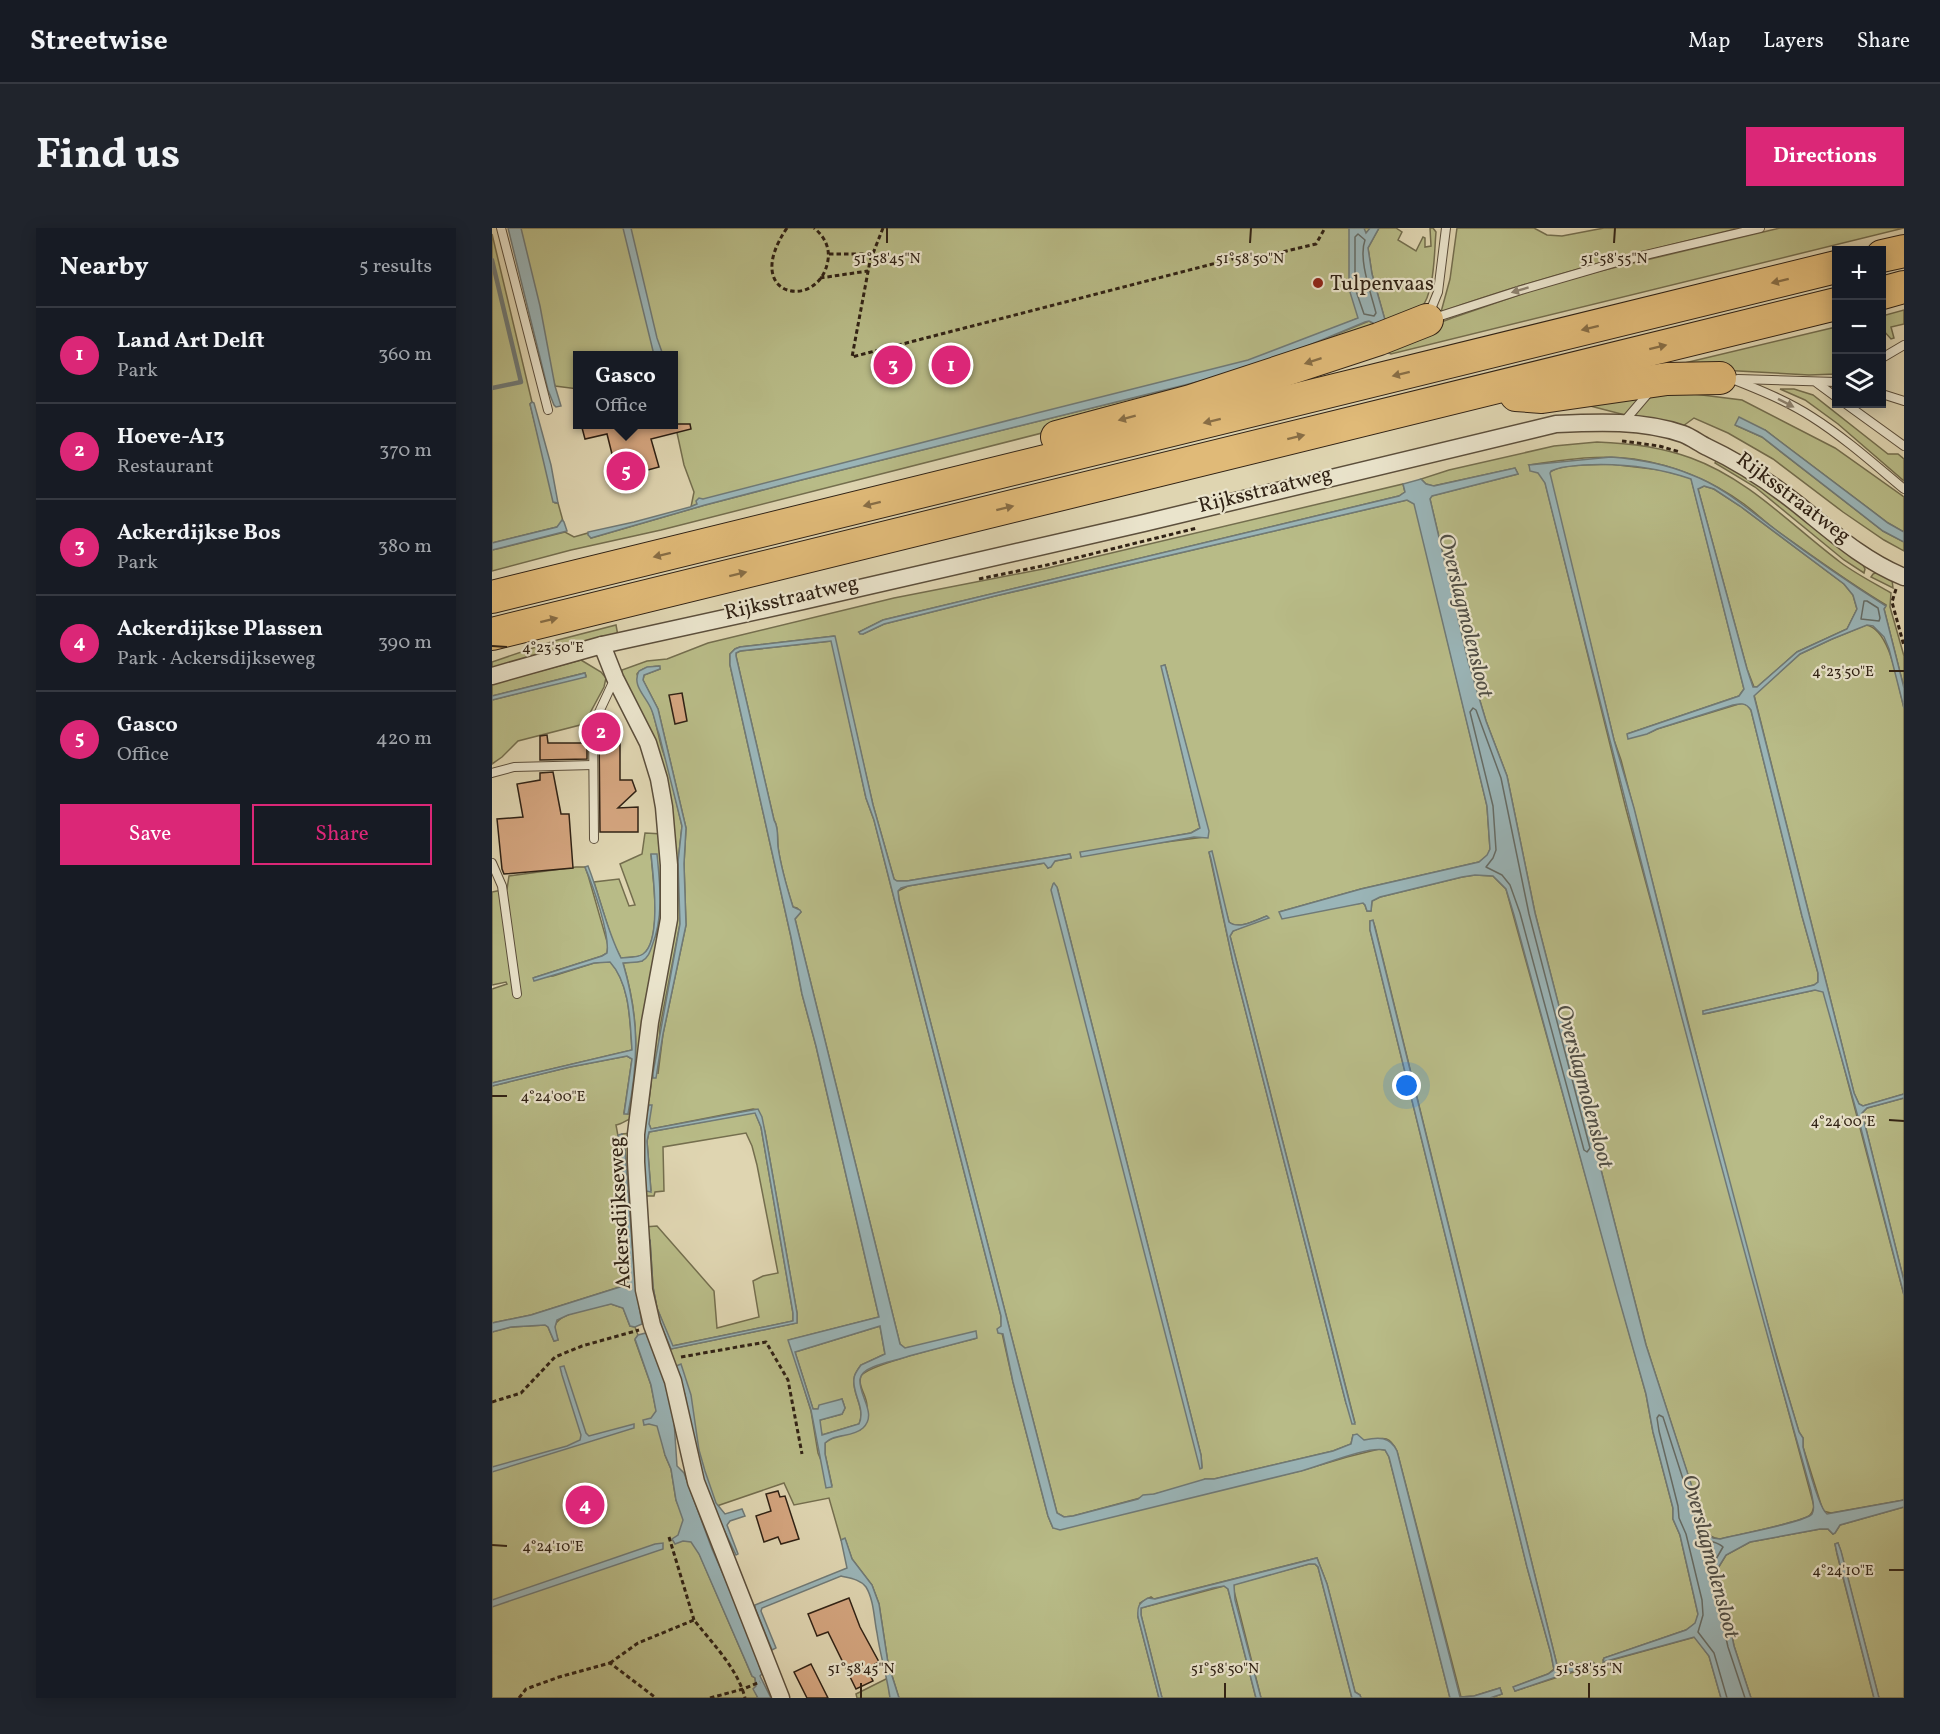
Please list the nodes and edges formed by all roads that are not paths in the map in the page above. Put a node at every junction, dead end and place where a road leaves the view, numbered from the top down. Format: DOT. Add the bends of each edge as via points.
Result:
graph roads {
  1 [pos="501,228"];
  2 [pos="1445,228"];
  3 [pos="1760,228"];
  4 [pos="1904,251"];
  5 [pos="1886,255"];
  6 [pos="1832,268"];
  7 [pos="1904,287"];
  8 [pos="1886,292"];
  9 [pos="1832,305"];
  10 [pos="1427,320"];
  11 [pos="1904,345"];
  12 [pos="1886,355"];
  13 [pos="1726,379"];
  14 [pos="1660,380"];
  15 [pos="1817,382"];
  16 [pos="1832,382"];
  17 [pos="1479,392"];
  18 [pos="1832,394"];
  19 [pos="1886,396"];
  20 [pos="1904,401"];
  21 [pos="1852,408"];
  22 [pos="548,410"];
  23 [pos="1622,424"];
  24 [pos="1904,446"];
  25 [pos="1904,489"];
  26 [pos="929,490"];
  27 [pos="1902,577"];
  28 [pos="492,597"];
  29 [pos="492,634"];
  30 [pos="602,645"];
  31 [pos="492,676"];
  32 [pos="615,678"];
  33 [pos="593,765"];
  34 [pos="492,773"];
  35 [pos="594,839"];
  36 [pos="492,863"];
  37 [pos="518,994"];
  38 [pos="781,1698"];
  1 -- 22 [label="lane"];
  2 -- 10 [label="lane" via="1438,292"];
  3 -- 10 [label="lane, one-way" via="1624,260"];
  4 -- 5 [label="highway"];
  6 -- 26 [label="highway, one-way"];
  7 -- 8 [label="highway"];
  17 -- 9 [label="highway, one-way"];
  10 -- 26 [label="highway, one-way" via="1191,401 1052,438"];
  11 -- 12 [label="lane"];
  13 -- 14 [label="highway"];
  13 -- 15 [label="lane"];
  13 -- 25 [label="lane, one-way" via="1759,389 1811,416"];
  14 -- 17 [label="highway" via="1542,397"];
  14 -- 23 [label="lane"];
  15 -- 16 [label="lane"];
  15 -- 18 [label="lane"];
  29 -- 17 [label="highway, one-way"];
  19 -- 20 [label="lane"];
  21 -- 24 [label="lane"];
  23 -- 27 [label="street, Rijksstraatweg" via="1683,434 1721,454 1761,477 1853,549"];
  23 -- 30 [label="street, Rijksstraatweg" via="1556,424 1144,523"];
  26 -- 28 [label="highway, one-way"];
  30 -- 31 [label="street, Rijksstraatweg"];
  30 -- 32 [label="street, Ackersdijkseweg"];
  32 -- 33 [label="lane" via="593,725"];
  32 -- 38 [label="street, Ackersdijkseweg" via="648,743 664,807 670,893 636,1146 644,1290 652,1325 674,1381 696,1482"];
  33 -- 34 [label="lane" via="514,766"];
  33 -- 35 [label="lane"];
  36 -- 37 [label="lane" via="502,886"];
}
